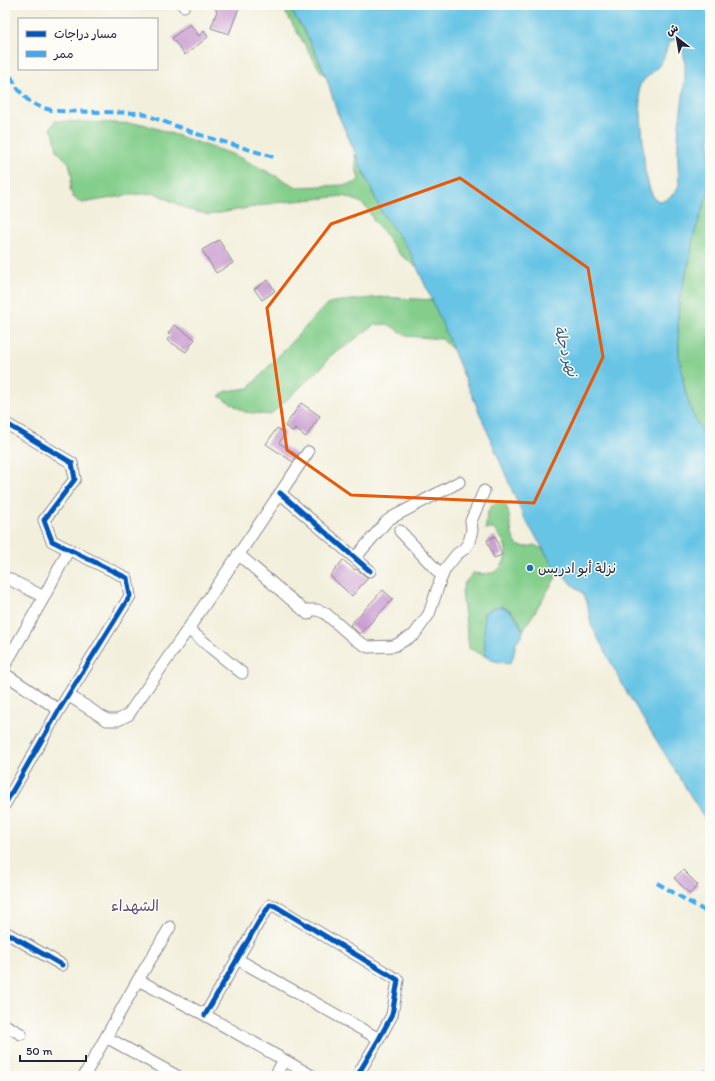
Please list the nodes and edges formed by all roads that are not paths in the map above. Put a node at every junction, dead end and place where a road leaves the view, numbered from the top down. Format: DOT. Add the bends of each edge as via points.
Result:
graph roads {
  1 [pos="5,423"];
  2 [pos="308,452"];
  3 [pos="459,482"];
  4 [pos="484,491"];
  5 [pos="280,493"];
  6 [pos="400,531"];
  7 [pos="69,549"];
  8 [pos="238,554"];
  9 [pos="355,558"];
  10 [pos="370,571"];
  11 [pos="442,576"];
  12 [pos="5,577"];
  13 [pos="44,597"];
  14 [pos="303,610"];
  15 [pos="312,617"];
  16 [pos="188,629"];
  17 [pos="5,665"];
  18 [pos="242,673"];
  19 [pos="5,674"];
  20 [pos="68,695"];
  21 [pos="58,710"];
  22 [pos="5,804"];
  23 [pos="170,927"];
  24 [pos="5,932"];
  25 [pos="237,959"];
  26 [pos="62,965"];
  27 [pos="138,980"];
  28 [pos="205,1015"];
  29 [pos="5,1025"];
  30 [pos="21,1034"];
  31 [pos="106,1038"];
  32 [pos="379,1039"];
  33 [pos="284,1060"];
  34 [pos="84,1076"];
  35 [pos="177,1076"];
  36 [pos="275,1076"];
  37 [pos="312,1076"];
  38 [pos="357,1076"];
  1 -- 7 [label="street" via="72,463 75,478 44,520 52,541"];
  2 -- 5 [label="street"];
  3 -- 9 [label="street" via="391,518"];
  4 -- 11 [label="street" via="471,521 470,542 445,568"];
  5 -- 8 [label="street"];
  5 -- 9 [label="street"];
  6 -- 11 [label="street"];
  7 -- 13 [label="street"];
  7 -- 20 [label="street" via="127,578 130,596"];
  8 -- 14 [label="street"];
  8 -- 16 [label="street"];
  9 -- 10 [label="street"];
  11 -- 14 [label="street" via="429,614 414,635 394,646 368,647 325,613"];
  12 -- 13 [label="street"];
  13 -- 17 [label="street"];
  14 -- 15 [label="street"];
  16 -- 18 [label="street"];
  16 -- 20 [label="street" via="128,715 123,718 107,720"];
  19 -- 21 [label="street"];
  20 -- 21 [label="street"];
  21 -- 22 [label="street"];
  23 -- 27 [label="street"];
  24 -- 26 [label="street"];
  25 -- 28 [label="street"];
  25 -- 32 [label="street"];
  25 -- 32 [label="street" via="270,905 282,910 398,980 392,1014"];
  27 -- 28 [label="street"];
  27 -- 31 [label="street"];
  28 -- 33 [label="street"];
  29 -- 30 [label="street"];
  31 -- 34 [label="street"];
  31 -- 35 [label="street"];
  32 -- 38 [label="street"];
  33 -- 36 [label="street"];
  33 -- 37 [label="street"];
}
